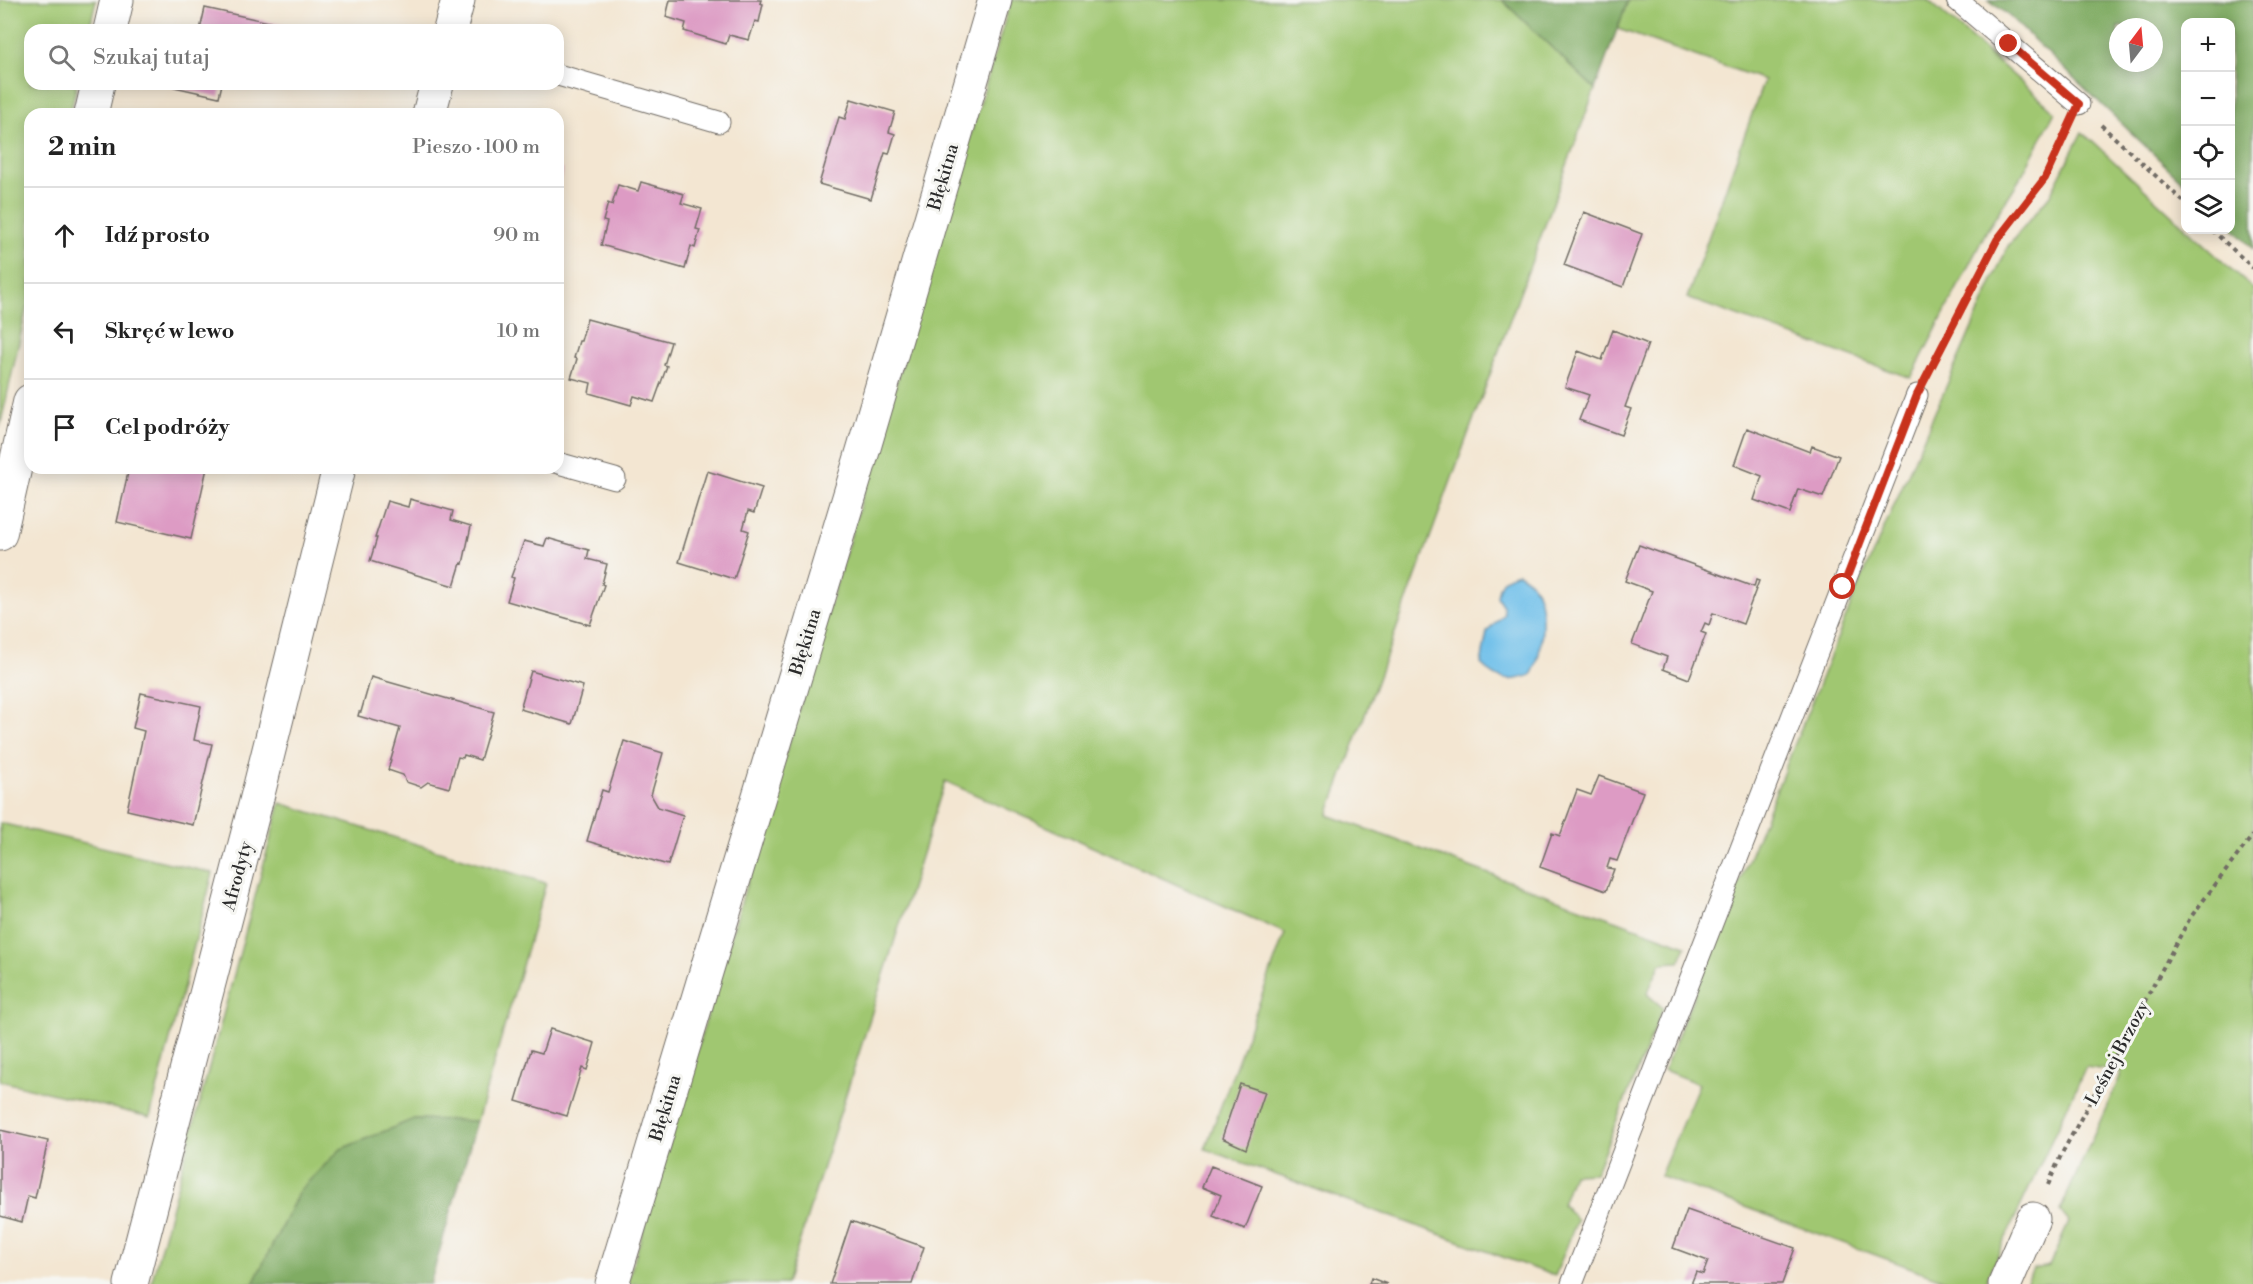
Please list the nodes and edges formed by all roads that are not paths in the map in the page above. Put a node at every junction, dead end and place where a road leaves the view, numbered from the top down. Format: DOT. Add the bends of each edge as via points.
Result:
graph roads {
  1 [pos="117,0"];
  2 [pos="458,0"];
  3 [pos="995,0"];
  4 [pos="1957,0"];
  5 [pos="111,24"];
  6 [pos="452,24"];
  7 [pos="564,77"];
  8 [pos="97,90"];
  9 [pos="435,90"];
  10 [pos="2079,104"];
  11 [pos="92,108"];
  12 [pos="430,108"];
  13 [pos="719,122"];
  14 [pos="1917,395"];
  15 [pos="24,428"];
  16 [pos="564,465"];
  17 [pos="338,474"];
  18 [pos="615,479"];
  19 [pos="0,534"];
  20 [pos="2033,1219"];
  21 [pos="131,1284"];
  22 [pos="612,1284"];
  23 [pos="1572,1284"];
  24 [pos="2005,1284"];
  1 -- 5 [label="street"];
  2 -- 6 [label="street"];
  3 -- 22 [label="street, Błękitna"];
  4 -- 10 [label="lane"];
  7 -- 13 [label="lane"];
  8 -- 11 [label="street"];
  9 -- 12 [label="street"];
  14 -- 23 [label="lane"];
  15 -- 19 [label="street"];
  16 -- 18 [label="lane"];
  17 -- 21 [label="street, Afrodyty"];
  20 -- 24 [label="street"];
}
